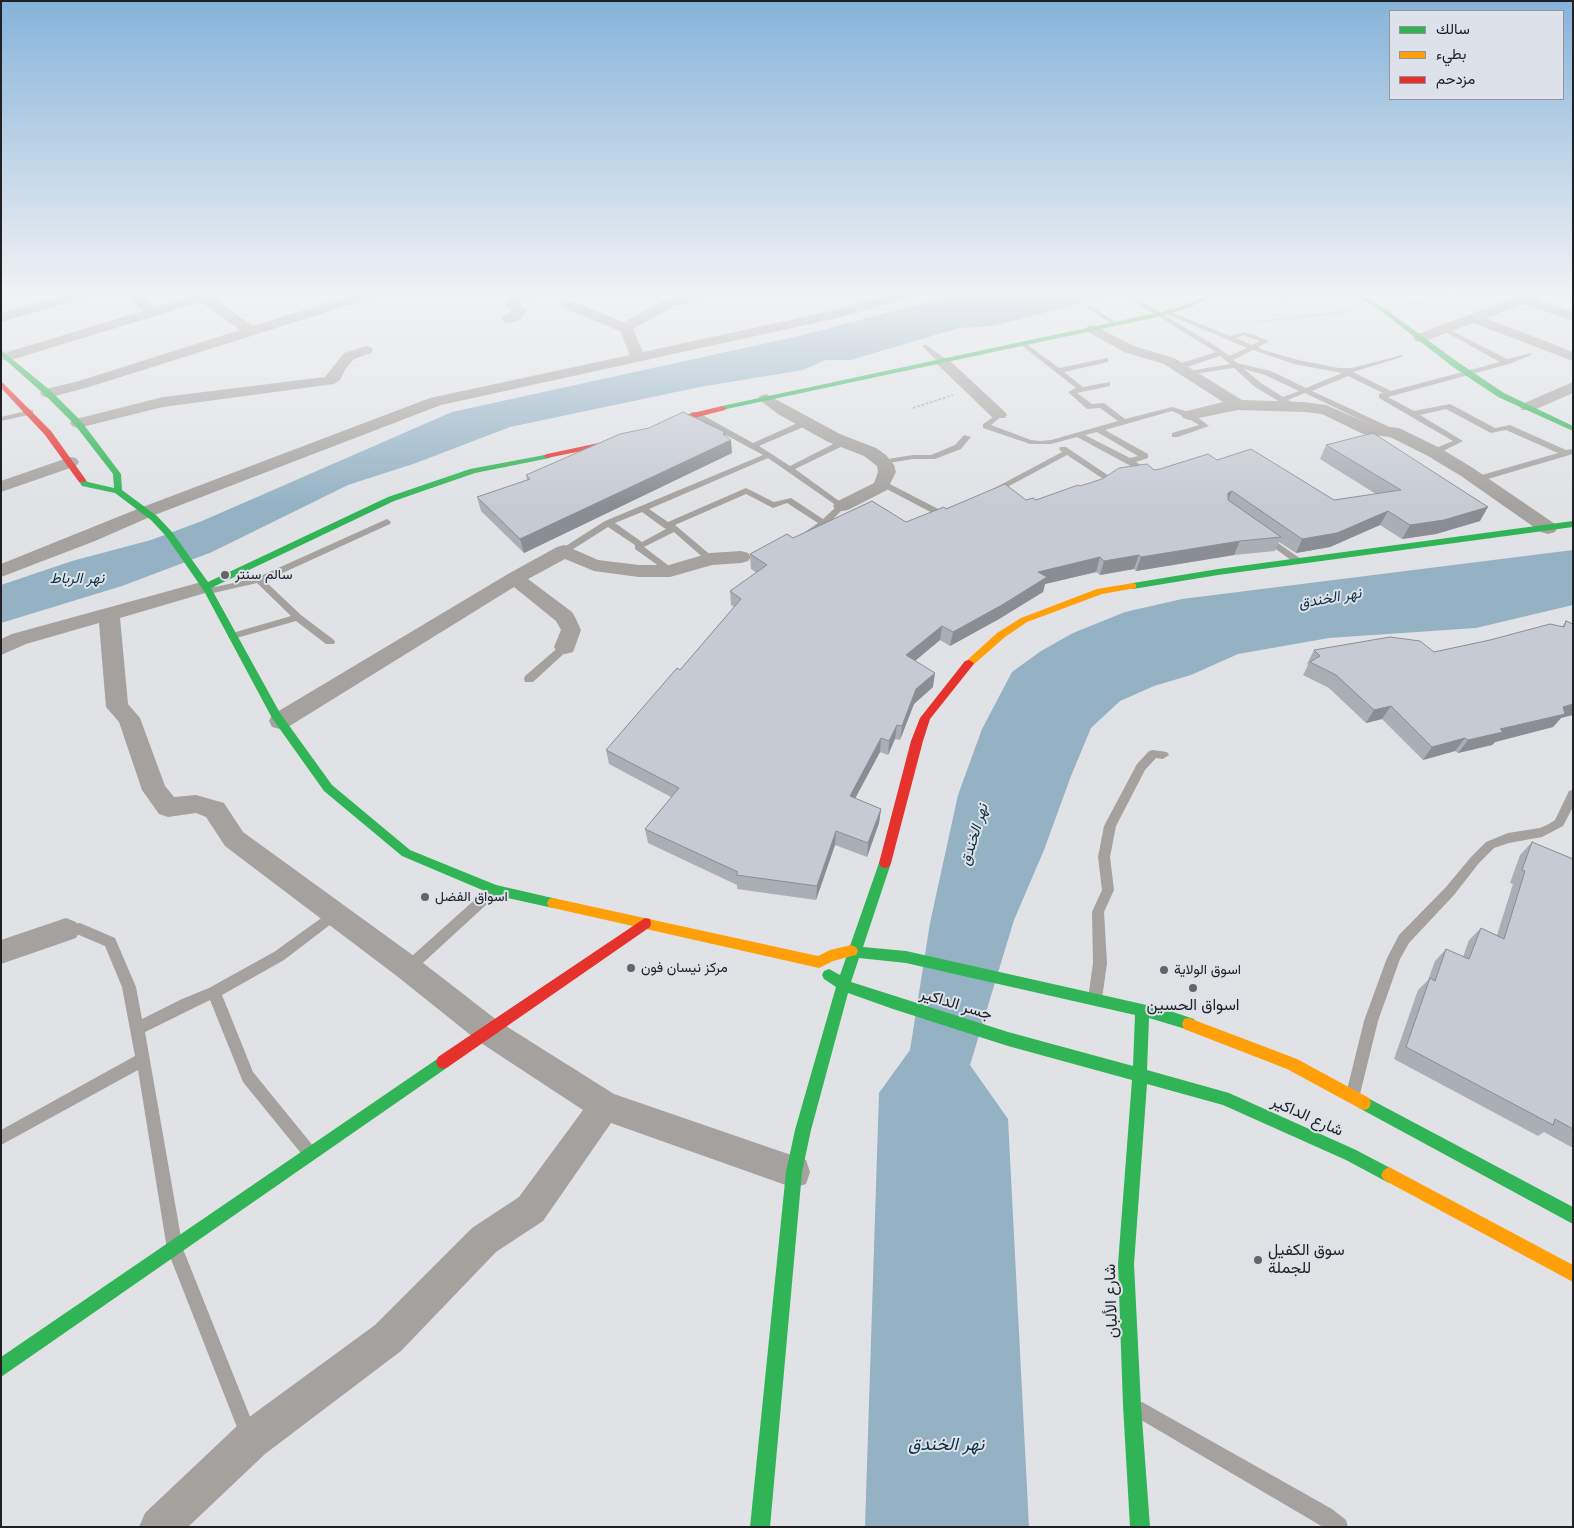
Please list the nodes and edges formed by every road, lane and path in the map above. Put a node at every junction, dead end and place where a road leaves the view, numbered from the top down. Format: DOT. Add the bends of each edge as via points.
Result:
graph roads {
  1 [pos="14,363"];
  2 [pos="149,363"];
  3 [pos="342,363"];
  4 [pos="608,363"];
  5 [pos="937,363"];
  6 [pos="944,363"];
  7 [pos="1047,363"];
  8 [pos="1091,363"];
  9 [pos="1172,363"];
  10 [pos="1199,363"];
  11 [pos="1304,363"];
  12 [pos="1375,363"];
  13 [pos="1455,363"];
  14 [pos="1501,363"];
  15 [pos="1236,365"];
  16 [pos="1184,370"];
  17 [pos="1339,370"];
  18 [pos="1057,371"];
  19 [pos="1350,373"];
  20 [pos="1468,373"];
  21 [pos="1,384"];
  22 [pos="1107,384"];
  23 [pos="1573,387"];
  24 [pos="1082,390"];
  25 [pos="1304,391"];
  26 [pos="48,393"];
  27 [pos="976,393"];
  28 [pos="1390,394"];
  29 [pos="766,399"];
  30 [pos="1287,403"];
  31 [pos="1238,406"];
  32 [pos="1528,407"];
  33 [pos="913,408"];
  34 [pos="30,412"];
  35 [pos="694,414"];
  36 [pos="1412,414"];
  37 [pos="999,415"];
  38 [pos="1189,415"];
  39 [pos="1,419"];
  40 [pos="1124,422"];
  41 [pos="78,423"];
  42 [pos="805,423"];
  43 [pos="1098,429"];
  44 [pos="1573,429"];
  45 [pos="1393,432"];
  46 [pos="1078,435"];
  47 [pos="1175,435"];
  48 [pos="967,437"];
  49 [pos="844,442"];
  50 [pos="1051,442"];
  51 [pos="753,446"];
  52 [pos="1068,452"];
  53 [pos="1434,452"];
  54 [pos="1569,452"];
  55 [pos="769,454"];
  56 [pos="1130,461"];
  57 [pos="70,462"];
  58 [pos="882,462"];
  59 [pos="789,469"];
  60 [pos="1155,479"];
  61 [pos="1478,479"];
  62 [pos="1111,480"];
  63 [pos="882,483"];
  64 [pos="1,487"];
  65 [pos="118,491"];
  66 [pos="989,493"];
  67 [pos="842,506"];
  68 [pos="642,508"];
  69 [pos="954,511"];
  70 [pos="150,515"];
  71 [pos="387,522"];
  72 [pos="608,523"];
  73 [pos="824,523"];
  74 [pos="1573,524"];
  75 [pos="669,528"];
  76 [pos="1548,528"];
  77 [pos="1259,533"];
  78 [pos="800,537"];
  79 [pos="641,545"];
  80 [pos="564,551"];
  81 [pos="745,557"];
  82 [pos="710,559"];
  83 [pos="1298,561"];
  84 [pos="1,571"];
  85 [pos="670,571"];
  86 [pos="515,578"];
  87 [pos="259,580"];
  88 [pos="205,586"];
  89 [pos="109,614"];
  90 [pos="298,617"];
  91 [pos="233,636"];
  92 [pos="330,642"];
  93 [pos="564,647"];
  94 [pos="1,648"];
  95 [pos="529,678"];
  96 [pos="280,721"];
  97 [pos="1163,755"];
  98 [pos="1573,794"];
  99 [pos="494,890"];
  100 [pos="334,914"];
  101 [pos="645,923"];
  102 [pos="66,930"];
  103 [pos="854,950"];
  104 [pos="1,952"];
  105 [pos="820,962"];
  106 [pos="408,968"];
  107 [pos="843,985"];
  108 [pos="214,992"];
  109 [pos="1095,999"];
  110 [pos="1142,1010"];
  111 [pos="137,1029"];
  112 [pos="488,1031"];
  113 [pos="1008,1039"];
  114 [pos="143,1059"];
  115 [pos="1140,1074"];
  116 [pos="1353,1096"];
  117 [pos="605,1106"];
  118 [pos="1,1138"];
  119 [pos="311,1154"];
  120 [pos="794,1172"];
  121 [pos="1573,1216"];
  122 [pos="175,1249"];
  123 [pos="1573,1274"];
  124 [pos="1,1368"];
  125 [pos="1132,1406"];
  126 [pos="251,1440"];
  127 [pos="159,1527"];
  128 [pos="760,1527"];
  129 [pos="1140,1527"];
  130 [pos="1339,1527"];
  1 -- 26 [label="main road"];
  2 -- 26 [label="street"];
  3 -- 41 [label="street" via="329,381 163,402"];
  4 -- 70 [label="street" via="436,400"];
  5 -- 29 [label="main road"];
  6 -- 27 [label="street"];
  7 -- 18 [label="lane"];
  8 -- 18 [label="lane"];
  9 -- 16 [label="street"];
  10 -- 16 [label="lane"];
  11 -- 17 [label="lane"];
  12 -- 17 [label="lane"];
  13 -- 20 [label="main road"];
  14 -- 20 [label="lane"];
  15 -- 16 [label="lane"];
  15 -- 25 [label="lane" via="1268,374"];
  15 -- 30 [label="lane" via="1258,385"];
  16 -- 31 [label="street"];
  17 -- 19 [label="lane"];
  18 -- 24 [label="lane"];
  19 -- 25 [label="lane"];
  19 -- 28 [label="lane"];
  20 -- 28 [label="lane"];
  20 -- 32 [label="main road" via="1501,395"];
  21 -- 34 [label="main road"];
  22 -- 24 [label="lane"];
  23 -- 32 [label="street"];
  24 -- 40 [label="lane" via="1072,392 1090,407 1101,405"];
  25 -- 30 [label="lane"];
  25 -- 45 [label="lane"];
  26 -- 41 [label="main road"];
  27 -- 33 [label="path" via="951,396"];
  27 -- 37 [label="street"];
  28 -- 36 [label="lane" via="1382,396"];
  29 -- 35 [label="main road"];
  29 -- 42 [label="street"];
  30 -- 31 [label="street"];
  30 -- 45 [label="street" via="1319,408 1369,430"];
  31 -- 38 [label="street"];
  32 -- 44 [label="main road"];
  34 -- 39 [label="lane"];
  34 -- 57 [label="main road"];
  35 -- 51 [label="lane"];
  35 -- 88 [label="main road" via="643,436 473,470 431,484 356,515"];
  36 -- 53 [label="lane" via="1459,441"];
  36 -- 54 [label="lane" via="1447,406 1494,431 1507,426"];
  37 -- 50 [label="lane" via="986,426 1030,442"];
  38 -- 40 [label="lane" via="1172,409"];
  38 -- 47 [label="lane" via="1205,426"];
  40 -- 43 [label="lane"];
  41 -- 65 [label="main road" via="117,474"];
  42 -- 49 [label="street"];
  42 -- 51 [label="lane"];
  43 -- 46 [label="lane"];
  43 -- 56 [label="lane" via="1145,456"];
  45 -- 53 [label="street"];
  46 -- 50 [label="lane"];
  46 -- 56 [label="lane"];
  48 -- 58 [label="lane" via="958,447 932,458 913,456"];
  49 -- 58 [label="street" via="870,452"];
  49 -- 59 [label="lane"];
  50 -- 52 [label="lane"];
  51 -- 55 [label="lane"];
  52 -- 62 [label="lane"];
  52 -- 66 [label="lane"];
  53 -- 61 [label="street"];
  54 -- 61 [label="lane"];
  55 -- 59 [label="lane"];
  55 -- 68 [label="lane"];
  56 -- 60 [label="lane"];
  57 -- 64 [label="street"];
  57 -- 65 [label="main road" via="85,484"];
  58 -- 63 [label="street" via="887,472"];
  59 -- 67 [label="lane"];
  61 -- 76 [label="street"];
  63 -- 67 [label="street"];
  63 -- 69 [label="lane" via="945,516"];
  65 -- 70 [label="main road"];
  67 -- 73 [label="lane"];
  68 -- 72 [label="lane"];
  68 -- 75 [label="lane"];
  70 -- 84 [label="street"];
  70 -- 88 [label="main road" via="169,534"];
  71 -- 87 [label="lane"];
  72 -- 79 [label="lane"];
  72 -- 80 [label="lane"];
  73 -- 75 [label="lane" via="788,500 773,505 746,491"];
  73 -- 78 [label="lane"];
  74 -- 76 [label="main road"];
  75 -- 79 [label="lane"];
  75 -- 82 [label="lane" via="675,528"];
  76 -- 83 [label="main road"];
  77 -- 83 [label="lane"];
  79 -- 85 [label="lane" via="638,546"];
  80 -- 85 [label="street" via="594,565 612,569"];
  80 -- 86 [label="street"];
  81 -- 82 [label="street"];
  82 -- 85 [label="street"];
  83 -- 103 [label="main road" via="1100,591 1039,614 1001,634 968,665 926,718 880,880"];
  86 -- 93 [label="street" via="570,624"];
  86 -- 96 [label="street" via="360,666"];
  87 -- 88 [label="lane"];
  87 -- 90 [label="lane"];
  88 -- 89 [label="street"];
  88 -- 91 [label="main road"];
  89 -- 94 [label="street" via="19,639"];
  89 -- 100 [label="street" via="117,707 129,718 154,790 168,807 196,804 215,810 234,839"];
  90 -- 91 [label="lane"];
  90 -- 92 [label="lane"];
  91 -- 96 [label="main road"];
  93 -- 95 [label="lane"];
  96 -- 99 [label="main road" via="328,788 406,853"];
  97 -- 109 [label="lane" via="1153,754 1141,767 1110,826 1104,857 1108,890 1098,912 1100,963"];
  98 -- 116 [label="lane" via="1560,823 1553,828 1490,845 1404,939 1371,1021"];
  99 -- 101 [label="main road"];
  99 -- 106 [label="lane"];
  100 -- 106 [label="street"];
  100 -- 108 [label="lane" via="279,956"];
  101 -- 105 [label="main road"];
  101 -- 112 [label="main road"];
  102 -- 104 [label="street"];
  102 -- 111 [label="lane" via="80,929 110,942 129,987"];
  103 -- 105 [label="main road"];
  103 -- 107 [label="main road"];
  103 -- 109 [label="main road" via="906,957"];
  105 -- 107 [label="main road" via="833,980"];
  106 -- 112 [label="street"];
  107 -- 113 [label="main road, جسر الداكير"];
  107 -- 120 [label="main road"];
  108 -- 111 [label="lane"];
  108 -- 119 [label="lane" via="248,1076"];
  109 -- 110 [label="main road"];
  110 -- 115 [label="main road, شارع الألبان"];
  110 -- 116 [label="main road" via="1170,1017 1292,1064"];
  111 -- 114 [label="lane"];
  112 -- 117 [label="street"];
  112 -- 119 [label="main road"];
  113 -- 115 [label="main road, شارع الداكير"];
  114 -- 118 [label="lane"];
  114 -- 122 [label="lane"];
  115 -- 123 [label="main road, شارع الداكير" via="1224,1098 1350,1155"];
  115 -- 125 [label="main road, شارع الألبان" via="1126,1264"];
  116 -- 121 [label="main road"];
  117 -- 120 [label="street"];
  117 -- 126 [label="street" via="531,1209 484,1240 388,1338"];
  119 -- 122 [label="main road"];
  120 -- 128 [label="main road"];
  122 -- 124 [label="main road"];
  122 -- 126 [label="lane"];
  125 -- 129 [label="main road, شارع الألبان"];
  125 -- 130 [label="lane" via="1326,1516"];
  126 -- 127 [label="street"];
}
